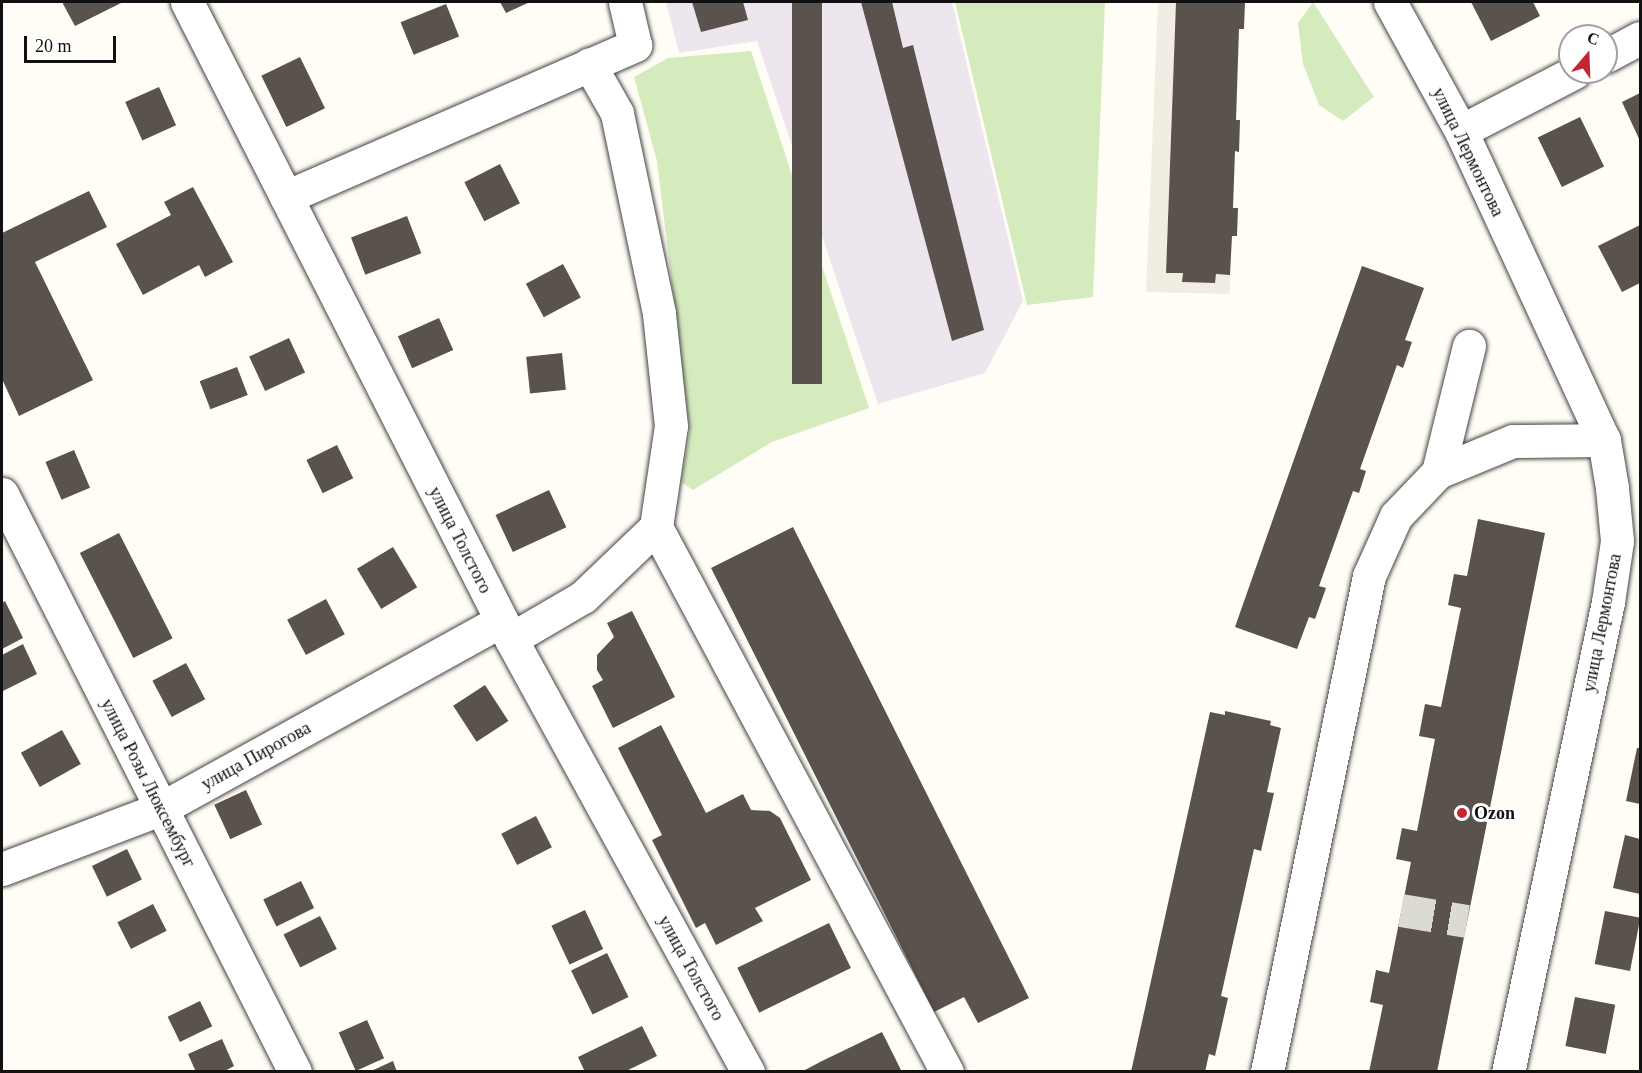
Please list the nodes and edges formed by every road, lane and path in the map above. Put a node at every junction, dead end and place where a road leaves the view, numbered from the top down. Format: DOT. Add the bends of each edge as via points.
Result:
graph roads {
  1 [pos="187,2"];
  2 [pos="625,2"];
  3 [pos="1390,2"];
  4 [pos="1641,38"];
  5 [pos="1618,50"];
  6 [pos="590,64"];
  7 [pos="1558,81"];
  8 [pos="1461,131"];
  9 [pos="286,197"];
  10 [pos="1469,346"];
  11 [pos="1604,441"];
  12 [pos="1438,472"];
  13 [pos="2,494"];
  14 [pos="1628,518"];
  15 [pos="656,527"];
  16 [pos="506,630"];
  17 [pos="160,809"];
  18 [pos="2,869"];
  19 [pos="295,1071"];
  20 [pos="748,1071"];
  21 [pos="947,1071"];
  22 [pos="1268,1071"];
  23 [pos="1508,1071"];
  1 -- 9 [label="street, улица Толстого"];
  2 -- 6 [label="street" via="635,45"];
  3 -- 8 [label="street, улица Лермонтова"];
  4 -- 5 [label="street"];
  6 -- 9 [label="street"];
  6 -- 15 [label="street" via="617,113 659,313 671,426"];
  7 -- 8 [label="street"];
  8 -- 11 [label="street, улица Лермонтова"];
  9 -- 16 [label="street, улица Толстого"];
  10 -- 12 [label="street"];
  11 -- 12 [label="street" via="1513,441"];
  11 -- 14 [label="street, улица Лермонтова"];
  12 -- 22 [label="street" via="1396,516 1369,576"];
  13 -- 17 [label="street, улица Розы Люксембург"];
  14 -- 23 [label="street, улица Лермонтова" via="1617,541 1608,602"];
  15 -- 16 [label="street, улица Пирогова" via="583,597"];
  15 -- 21 [label="street"];
  16 -- 17 [label="street, улица Пирогова"];
  16 -- 20 [label="street, улица Толстого"];
  17 -- 18 [label="street, улица Пирогова"];
  17 -- 19 [label="street, улица Розы Люксембург"];
}
